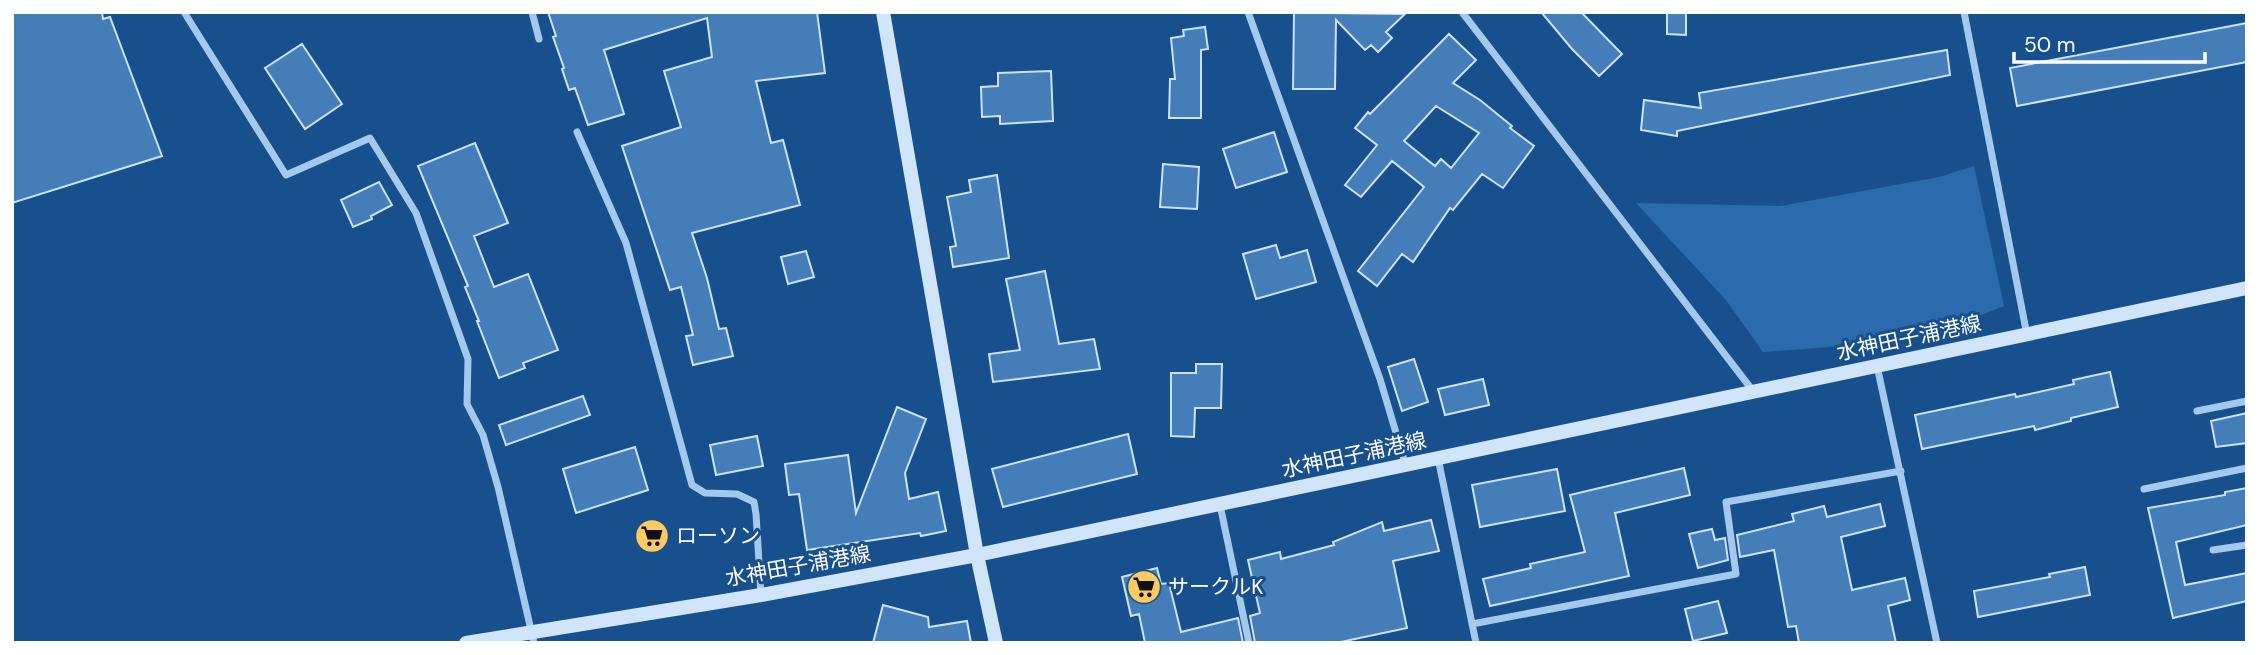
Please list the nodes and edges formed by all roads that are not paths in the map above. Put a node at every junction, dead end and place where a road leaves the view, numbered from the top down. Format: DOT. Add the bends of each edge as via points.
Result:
graph roads {
  1 [pos="184,12"];
  2 [pos="532,12"];
  3 [pos="883,12"];
  4 [pos="1248,12"];
  5 [pos="1462,12"];
  6 [pos="1965,12"];
  7 [pos="539,39"];
  8 [pos="578,132"];
  9 [pos="2247,288"];
  10 [pos="2027,335"];
  11 [pos="1877,366"];
  12 [pos="1753,392"];
  13 [pos="2247,401"];
  14 [pos="2197,411"];
  15 [pos="1438,458"];
  16 [pos="1405,463"];
  17 [pos="2247,468"];
  18 [pos="1901,471"];
  19 [pos="2144,489"];
  20 [pos="1220,505"];
  21 [pos="2247,545"];
  22 [pos="2213,550"];
  23 [pos="977,555"];
  24 [pos="761,595"];
  25 [pos="1472,624"];
  26 [pos="532,637"];
  27 [pos="466,643"];
  28 [pos="996,643"];
  29 [pos="1249,643"];
  30 [pos="1476,643"];
  31 [pos="1937,643"];
  1 -- 26 [label="street" via="286,175 370,138 415,213 468,359 467,404 483,435 498,487"];
  2 -- 7 [label="street"];
  3 -- 23 [label="main road"];
  4 -- 16 [label="street" via="1380,379"];
  5 -- 12 [label="street"];
  6 -- 10 [label="street"];
  8 -- 24 [label="street" via="626,243 692,485 705,493 737,494 754,502"];
  9 -- 10 [label="main road, 水神田子浦港線"];
  10 -- 11 [label="main road, 水神田子浦港線"];
  11 -- 12 [label="main road, 水神田子浦港線"];
  11 -- 18 [label="street"];
  12 -- 15 [label="main road, 水神田子浦港線"];
  13 -- 14 [label="street"];
  15 -- 16 [label="main road, 水神田子浦港線"];
  15 -- 25 [label="street"];
  16 -- 20 [label="main road, 水神田子浦港線"];
  17 -- 19 [label="street"];
  18 -- 25 [label="street" via="1726,502 1736,573"];
  18 -- 31 [label="street"];
  20 -- 23 [label="main road, 水神田子浦港線"];
  20 -- 29 [label="street"];
  21 -- 22 [label="street"];
  23 -- 24 [label="main road, 水神田子浦港線"];
  23 -- 28 [label="main road"];
  24 -- 26 [label="main road, 水神田子浦港線"];
  25 -- 30 [label="street"];
  26 -- 27 [label="main road, 水神田子浦港線"];
}
